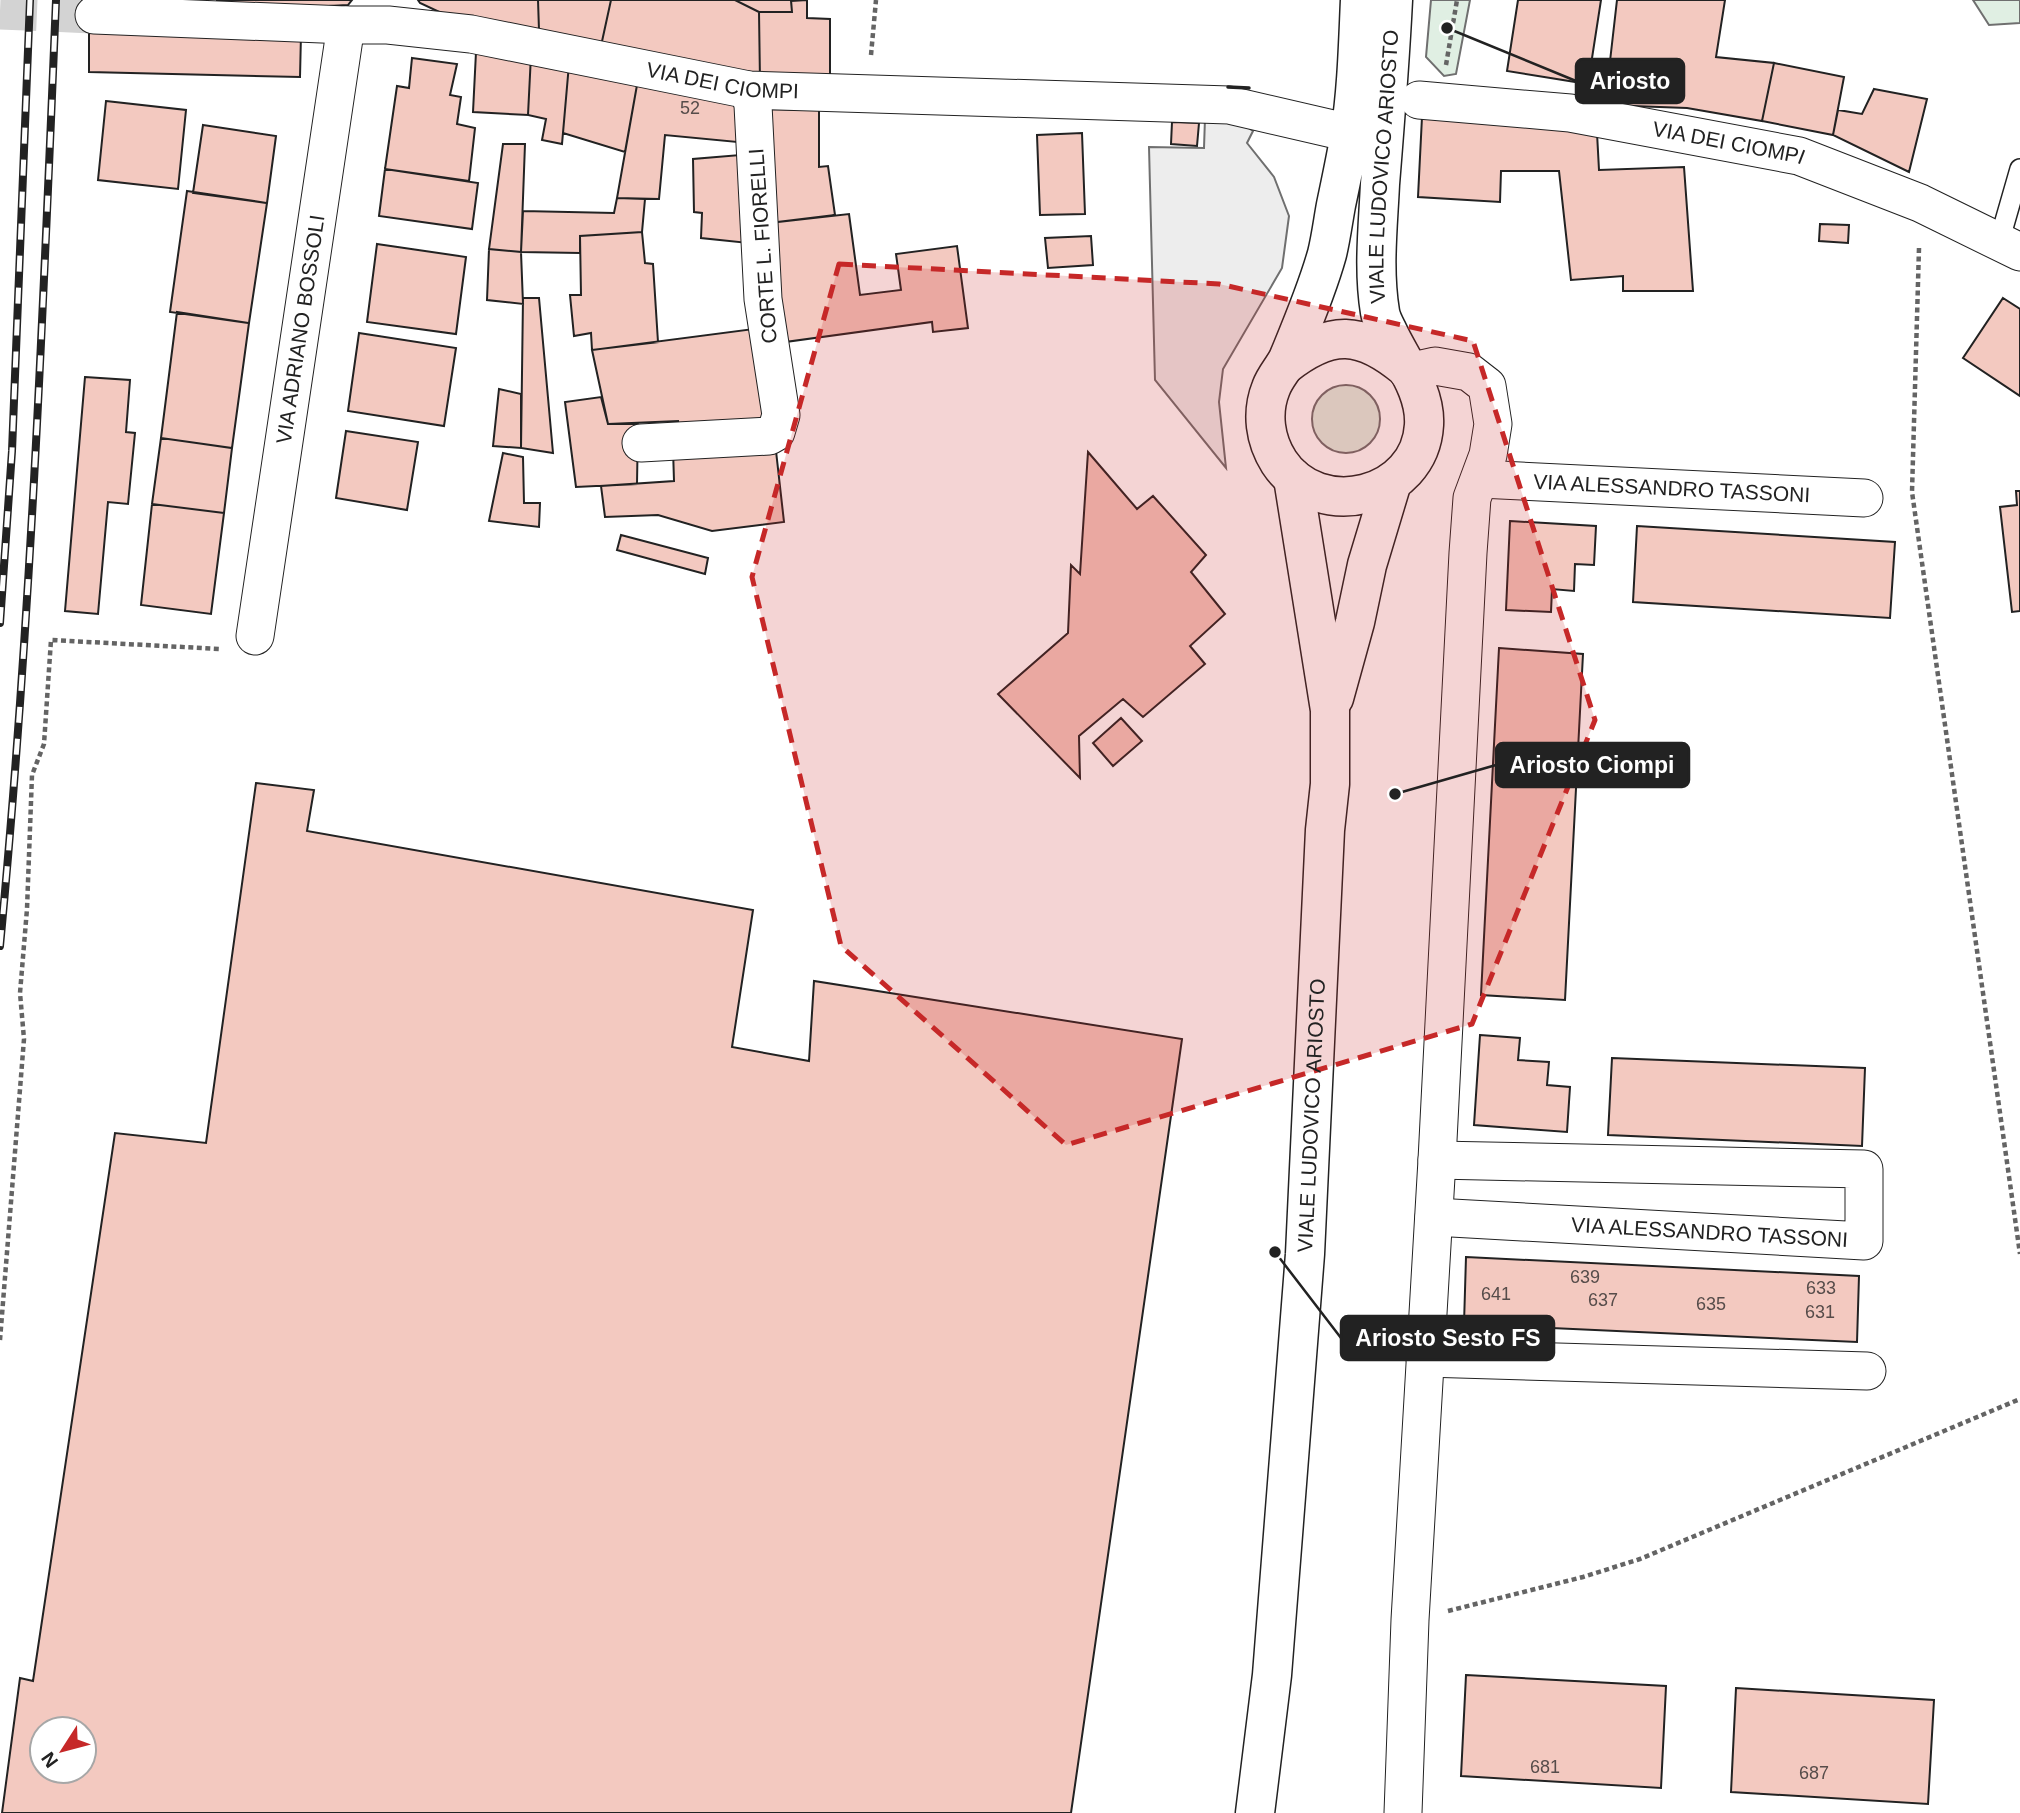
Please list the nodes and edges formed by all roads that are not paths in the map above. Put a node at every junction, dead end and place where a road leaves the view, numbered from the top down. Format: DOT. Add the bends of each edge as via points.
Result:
graph roads {
  1 [pos="1360,0"];
  2 [pos="1393,0"];
  3 [pos="387,12"];
  4 [pos="94,15"];
  5 [pos="346,25"];
  6 [pos="749,90"];
  7 [pos="1402,101"];
  8 [pos="1350,132"];
  9 [pos="2020,169"];
  10 [pos="2010,247"];
  11 [pos="1285,365"];
  12 [pos="1407,369"];
  13 [pos="640,443"];
  14 [pos="1293,478"];
  15 [pos="1480,479"];
  16 [pos="1392,482"];
  17 [pos="1864,498"];
  18 [pos="255,636"];
  19 [pos="1330,710"];
  20 [pos="1437,1160"];
  21 [pos="1434,1217"];
  22 [pos="1425,1358"];
  23 [pos="1867,1371"];
  24 [pos="1255,1813"];
  25 [pos="1403,1813"];
  26 [pos="1410,1813"];
  1 -- 8 [label="street, VIALE LUDOVICO ARIOSTO"];
  2 -- 7 [label="street, VIALE LUDOVICO ARIOSTO"];
  3 -- 5 [label="street, VIA DEI CIOMPI"];
  3 -- 6 [label="street, VIA DEI CIOMPI" via="471,34"];
  4 -- 5 [label="street, VIA DEI CIOMPI"];
  5 -- 18 [label="street, VIA ADRIANO BOSSOLI"];
  6 -- 8 [label="street, VIA DEI CIOMPI" via="1229,105"];
  6 -- 13 [label="street, CORTE L. FIORELLI" via="763,299 780,415 776,432"];
  7 -- 10 [label="street, VIA DEI CIOMPI" via="1570,113 1799,156 1920,202"];
  7 -- 12 [label="street, VIALE LUDOVICO ARIOSTO" via="1375,260 1380,316"];
  8 -- 11 [label="street, VIALE LUDOVICO ARIOSTO" via="1327,253"];
  9 -- 10 [label="lane"];
  11 -- 12 [label="street, VIALE LUDOVICO ARIOSTO" via="1306,348 1332,340 1359,340 1384,349"];
  11 -- 14 [label="street, VIALE LUDOVICO ARIOSTO" via="1271,388 1265,416 1269,444"];
  12 -- 15 [label="street" via="1435,366 1469,372 1487,386 1493,424"];
  12 -- 16 [label="street, VIALE LUDOVICO ARIOSTO" via="1421,398 1424,425 1411,463"];
  14 -- 16 [label="street, VIALE LUDOVICO ARIOSTO" via="1312,491 1335,497 1374,493"];
  14 -- 19 [label="street, VIALE LUDOVICO ARIOSTO"];
  15 -- 17 [label="street, VIA ALESSANDRO TASSONI"];
  15 -- 20 [label="street" via="1472,498 1468,553"];
  16 -- 19 [label="street, VIALE LUDOVICO ARIOSTO"];
  19 -- 24 [label="street, VIALE LUDOVICO ARIOSTO" via="1305,1254 1272,1675"];
  20 -- 21 [label="street"];
  20 -- 21 [label="street, VIA ALESSANDRO TASSONI" via="1864,1169 1864,1241"];
  21 -- 22 [label="street"];
  22 -- 23 [label="street"];
  22 -- 25 [label="street"];
  25 -- 26 [label="street"];
}
